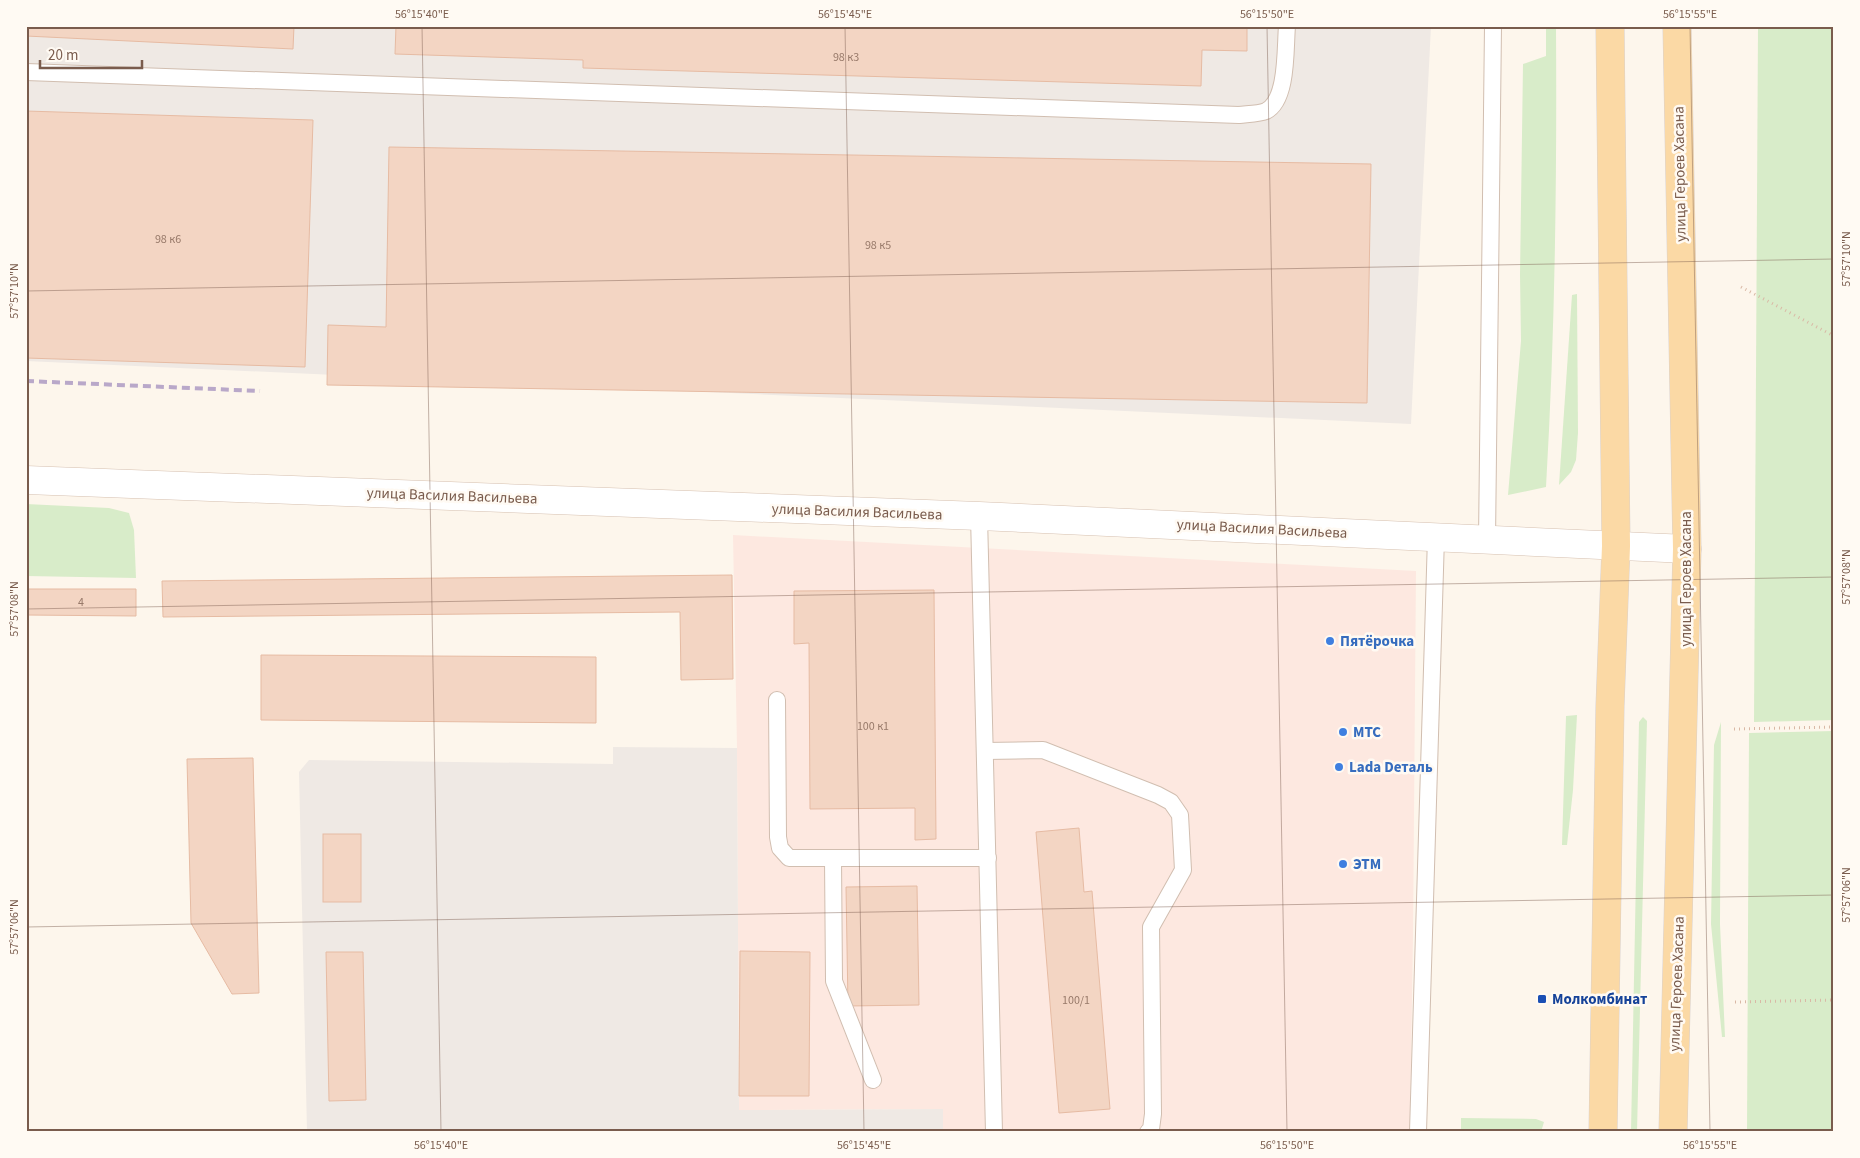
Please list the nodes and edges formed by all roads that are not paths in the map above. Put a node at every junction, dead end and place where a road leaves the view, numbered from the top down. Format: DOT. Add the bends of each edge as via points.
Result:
graph roads {
  1 [pos="1287,26"];
  2 [pos="1493,26"];
  3 [pos="1610,26"];
  4 [pos="1677,26"];
  5 [pos="26,72"];
  6 [pos="26,480"];
  7 [pos="980,516"];
  8 [pos="1436,537"];
  9 [pos="1487,540"];
  10 [pos="1616,546"];
  11 [pos="1687,549"];
  12 [pos="777,700"];
  13 [pos="985,751"];
  14 [pos="988,858"];
  15 [pos="833,859"];
  16 [pos="873,1080"];
  17 [pos="994,1132"];
  18 [pos="1148,1132"];
  19 [pos="1418,1132"];
  20 [pos="1603,1132"];
  21 [pos="1673,1132"];
  1 -- 5 [label="lane" via="1283,79 1278,99 1266,111 1238,115"];
  2 -- 9 [label="lane"];
  3 -- 10 [label="main road"];
  4 -- 11 [label="main road, улица Героев Хасана"];
  6 -- 7 [label="main road, улица Василия Васильева"];
  7 -- 8 [label="main road, улица Василия Васильева"];
  7 -- 13 [label="lane"];
  8 -- 9 [label="main road, улица Василия Васильева"];
  8 -- 19 [label="lane"];
  9 -- 10 [label="main road, улица Василия Васильева"];
  10 -- 11 [label="main road, улица Василия Васильева"];
  10 -- 20 [label="main road"];
  11 -- 21 [label="main road, улица Героев Хасана"];
  12 -- 15 [label="lane" via="780,848 789,858"];
  13 -- 14 [label="lane"];
  13 -- 18 [label="lane" via="1043,750 1158,795 1171,802 1180,815 1183,870 1151,926 1153,1114"];
  14 -- 15 [label="lane"];
  14 -- 17 [label="lane"];
  15 -- 16 [label="lane" via="834,981"];
}
